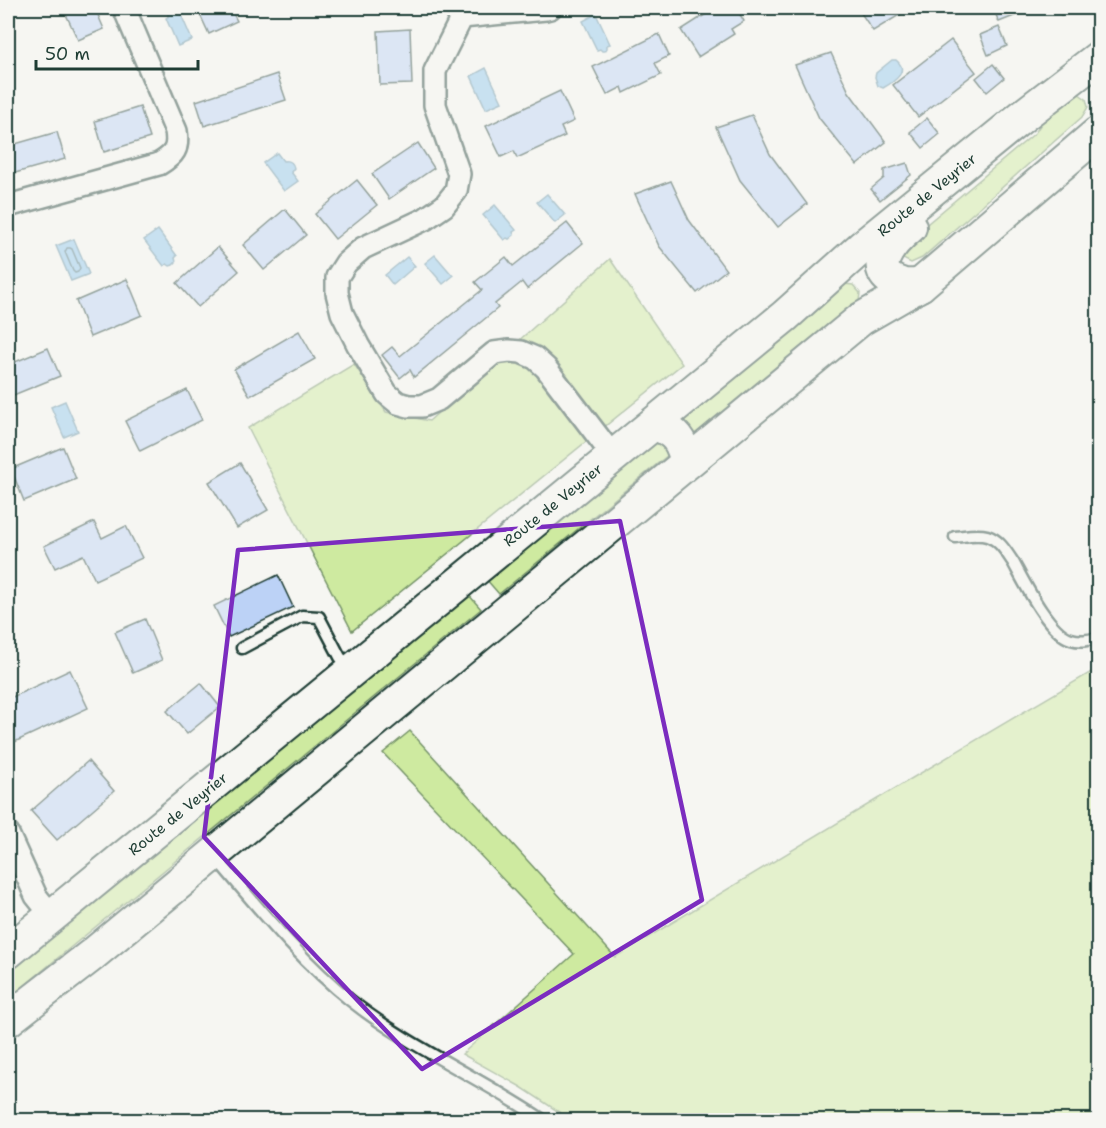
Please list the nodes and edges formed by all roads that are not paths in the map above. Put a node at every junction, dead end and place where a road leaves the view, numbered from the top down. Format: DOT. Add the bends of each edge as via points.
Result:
graph roads {
  1 [pos="124,8"];
  2 [pos="550,8"];
  3 [pos="460,12"];
  4 [pos="1098,58"];
  5 [pos="1098,133"];
  6 [pos="988,145"];
  7 [pos="8,206"];
  8 [pos="920,285"];
  9 [pos="654,423"];
  10 [pos="613,456"];
  11 [pos="687,462"];
  12 [pos="955,537"];
  13 [pos="1098,638"];
  14 [pos="242,648"];
  15 [pos="352,671"];
  16 [pos="8,834"];
  17 [pos="213,855"];
  18 [pos="52,916"];
  19 [pos="8,952"];
  20 [pos="8,1020"];
  21 [pos="543,1120"];
  1 -- 7 [label="street" via="176,131 175,151 159,164"];
  2 -- 3 [label="street"];
  3 -- 10 [label="street" via="435,71 435,105 459,174 456,191 444,206 425,219 363,248 346,263 337,277 342,313 387,394 398,403 422,406 439,399 494,353 522,352 546,368"];
  4 -- 6 [label="main road, Route de Veyrier"];
  5 -- 8 [label="main road"];
  6 -- 8 [label="main road" via="972,176 888,248 883,260 884,272 890,279 902,285"];
  6 -- 9 [label="main road, Route de Veyrier"];
  8 -- 11 [label="main road" via="861,319"];
  9 -- 10 [label="main road, Route de Veyrier"];
  9 -- 11 [label="main road" via="669,429 682,444"];
  10 -- 15 [label="main road, Route de Veyrier"];
  11 -- 17 [label="main road"];
  12 -- 13 [label="lane" via="990,537 1004,548 1056,630 1069,639"];
  14 -- 15 [label="lane" via="302,616 319,617"];
  15 -- 18 [label="main road, Route de Veyrier"];
  16 -- 18 [label="street" via="36,896"];
  17 -- 20 [label="main road"];
  17 -- 21 [label="lane" via="299,952 349,999 398,1034"];
  18 -- 19 [label="main road, Route de Veyrier"];
}
